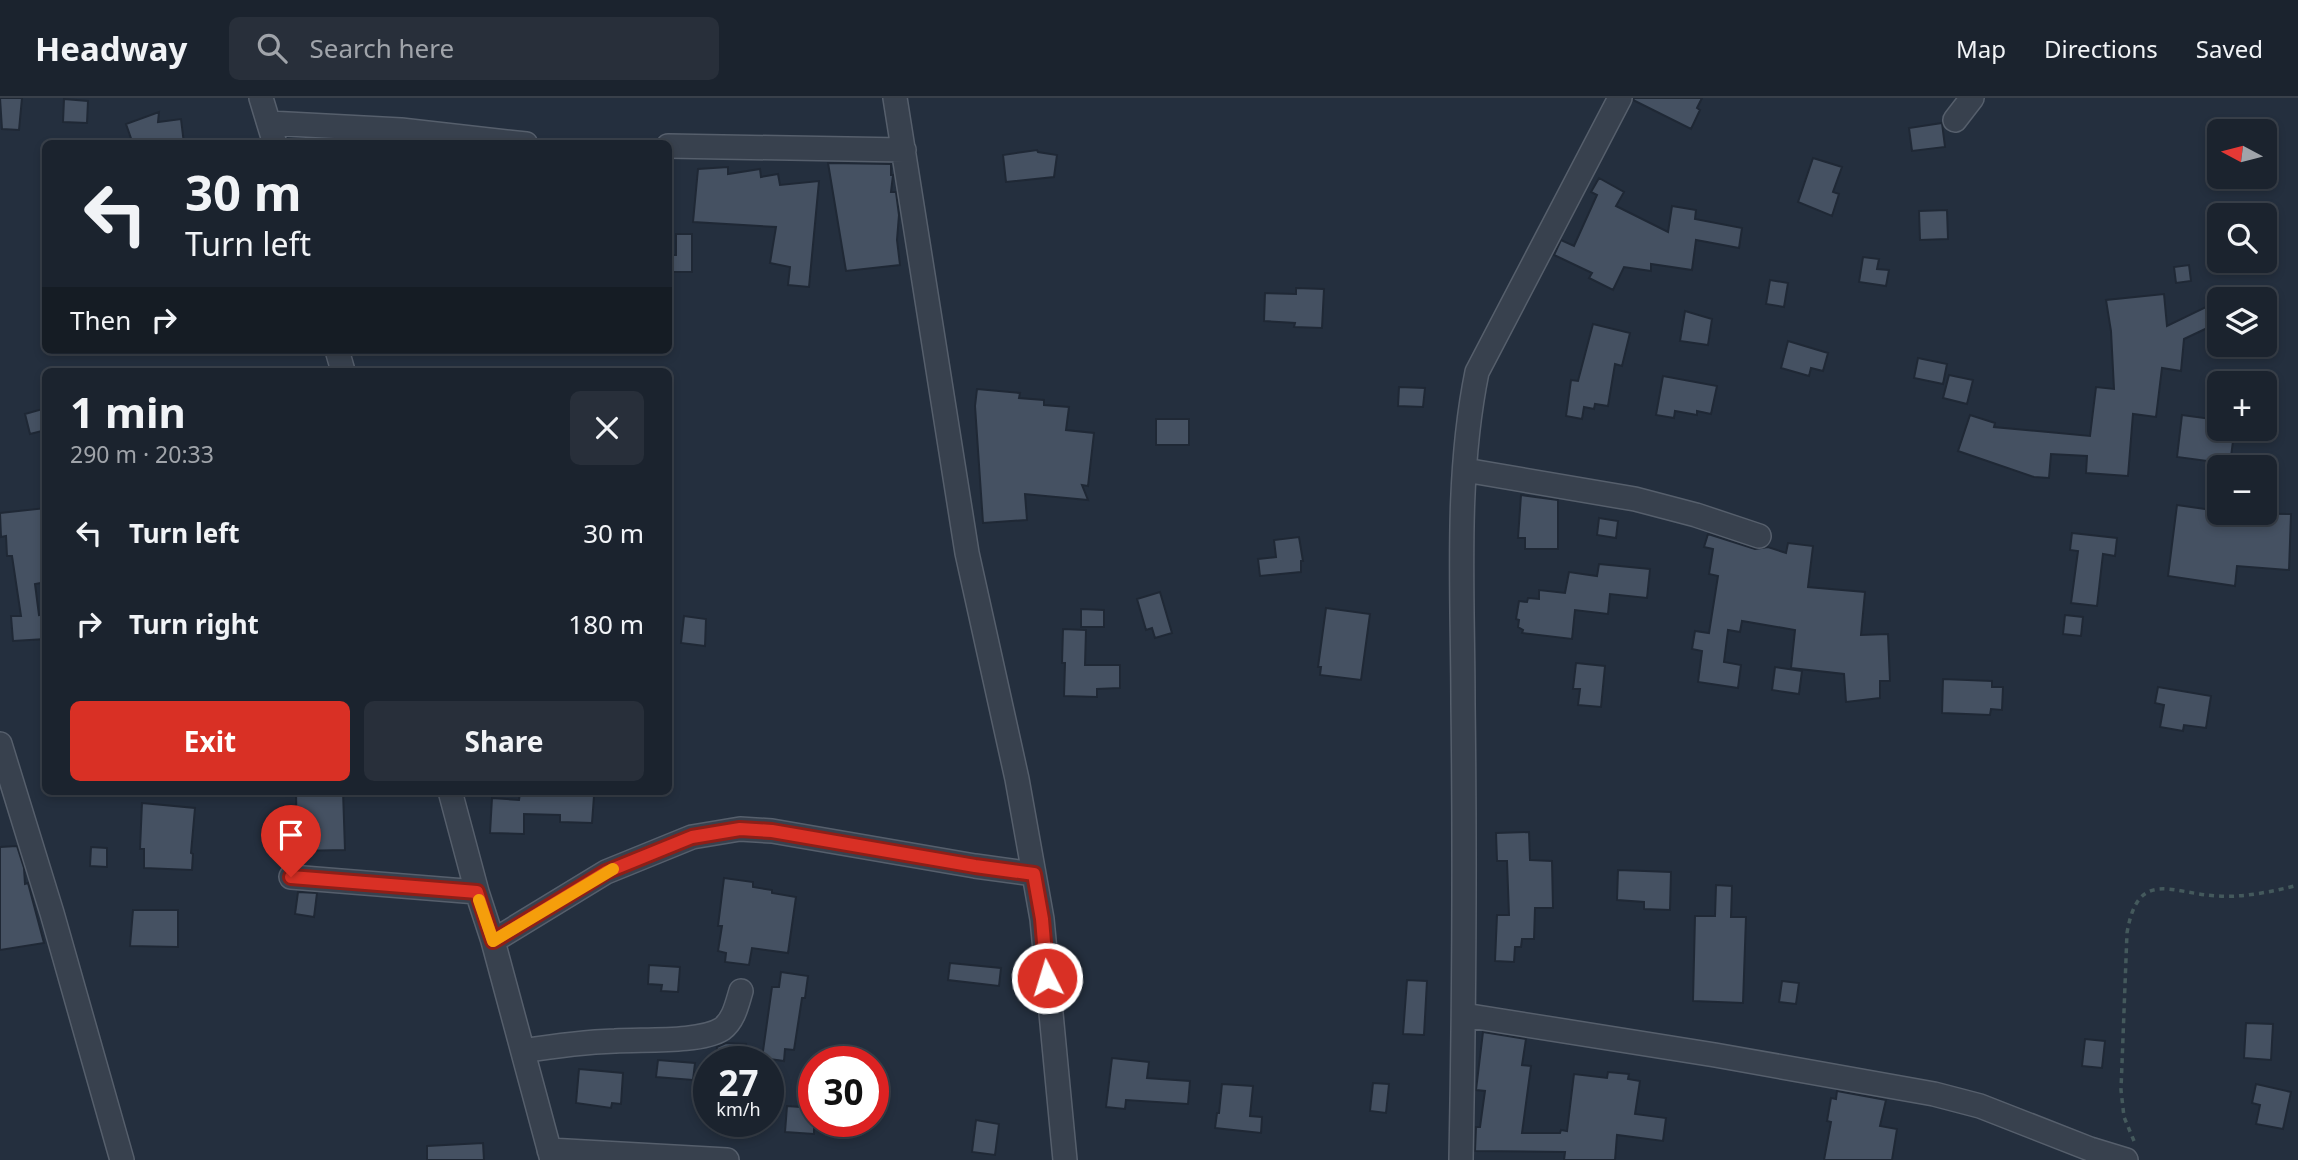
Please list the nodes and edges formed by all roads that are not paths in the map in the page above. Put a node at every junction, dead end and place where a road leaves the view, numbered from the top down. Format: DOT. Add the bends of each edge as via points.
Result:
graph roads {
  1 [pos="261,98"];
  2 [pos="895,98"];
  3 [pos="1620,98"];
  4 [pos="1972,98"];
  5 [pos="1955,120"];
  6 [pos="272,133"];
  7 [pos="490,140"];
  8 [pos="672,146"];
  9 [pos="905,150"];
  10 [pos="1465,470"];
  11 [pos="1759,536"];
  12 [pos="0,744"];
  13 [pos="451,795"];
  14 [pos="1034,874"];
  15 [pos="291,877"];
  16 [pos="477,892"];
  17 [pos="493,941"];
  18 [pos="741,991"];
  19 [pos="1464,1015"];
  20 [pos="523,1051"];
  21 [pos="551,1155"];
  22 [pos="2088,1155"];
  23 [pos="2132,1155"];
  24 [pos="122,1160"];
  25 [pos="727,1160"];
  26 [pos="1065,1160"];
  27 [pos="1461,1160"];
  1 -- 6 [label="street"];
  2 -- 9 [label="street"];
  3 -- 10 [label="street" via="1477,372 1468,415"];
  4 -- 5 [label="street"];
  6 -- 7 [label="street" via="401,130"];
  8 -- 9 [label="street"];
  9 -- 14 [label="street" via="967,552"];
  10 -- 11 [label="street" via="1635,499"];
  10 -- 19 [label="street"];
  12 -- 24 [label="street"];
  13 -- 16 [label="street"];
  14 -- 17 [label="street" via="772,831 715,831 606,872"];
  14 -- 26 [label="street"];
  15 -- 16 [label="street"];
  16 -- 17 [label="street"];
  17 -- 20 [label="street"];
  18 -- 20 [label="street" via="732,1018 709,1035"];
  19 -- 22 [label="street" via="1934,1094 1980,1106"];
  19 -- 27 [label="street"];
  20 -- 21 [label="street"];
  21 -- 25 [label="street"];
  22 -- 23 [label="street"];
}
